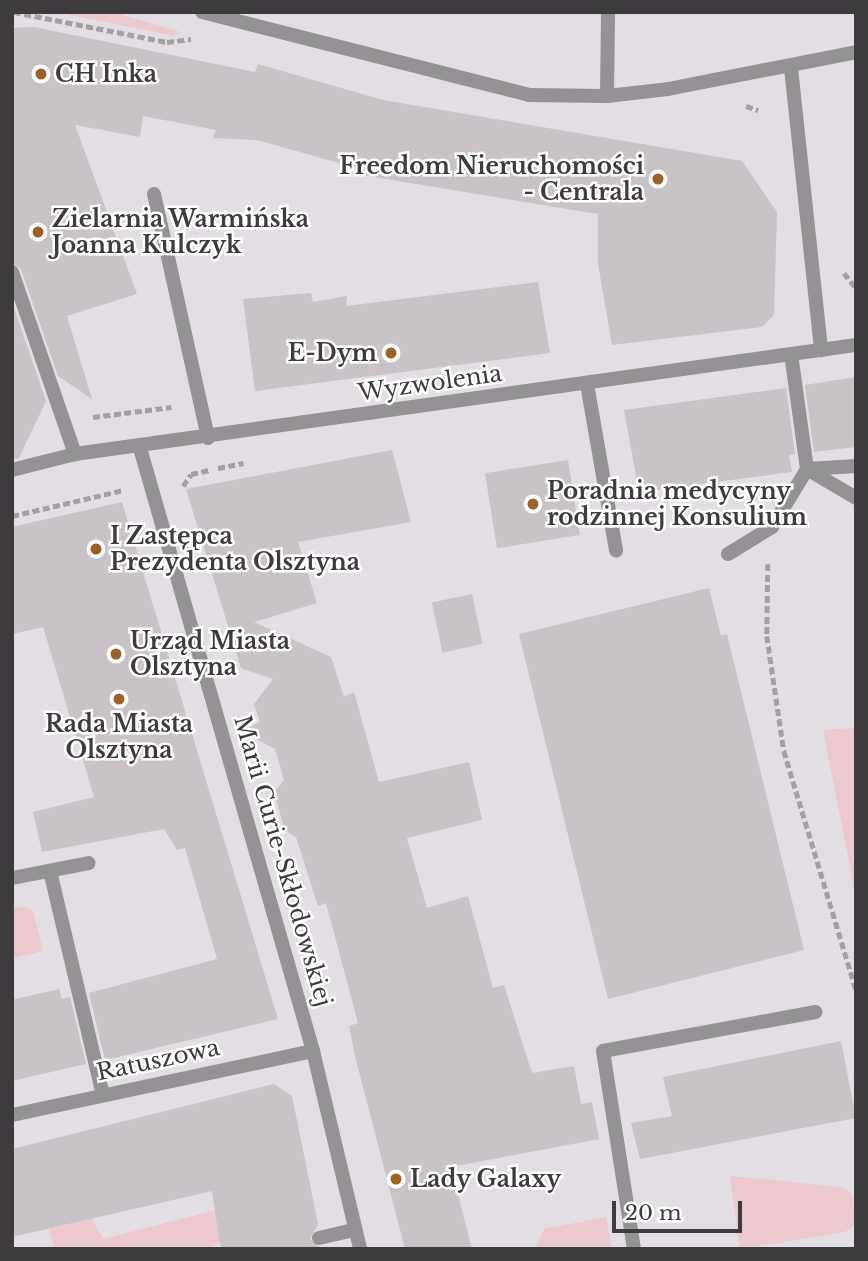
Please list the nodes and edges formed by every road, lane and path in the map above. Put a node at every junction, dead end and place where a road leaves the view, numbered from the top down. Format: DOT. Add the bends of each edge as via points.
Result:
graph roads {
  1 [pos="14,12"];
  2 [pos="202,12"];
  3 [pos="608,12"];
  4 [pos="151,39"];
  5 [pos="856,52"];
  6 [pos="791,68"];
  7 [pos="607,96"];
  8 [pos="155,194"];
  9 [pos="12,272"];
  10 [pos="856,345"];
  11 [pos="821,350"];
  12 [pos="792,354"];
  13 [pos="587,384"];
  14 [pos="201,403"];
  15 [pos="64,423"];
  16 [pos="208,438"];
  17 [pos="140,448"];
  18 [pos="75,454"];
  19 [pos="249,463"];
  20 [pos="856,466"];
  21 [pos="807,469"];
  22 [pos="12,470"];
  23 [pos="184,494"];
  24 [pos="131,497"];
  25 [pos="856,498"];
  26 [pos="12,516"];
  27 [pos="772,527"];
  28 [pos="616,550"];
  29 [pos="728,554"];
  30 [pos="89,863"];
  31 [pos="50,871"];
  32 [pos="12,878"];
  33 [pos="856,989"];
  34 [pos="815,1012"];
  35 [pos="313,1051"];
  36 [pos="103,1095"];
  37 [pos="12,1115"];
  38 [pos="355,1230"];
  39 [pos="319,1238"];
  40 [pos="360,1249"];
  41 [pos="634,1249"];
  1 -- 4 [label="path"];
  2 -- 7 [label="street" via="529,95"];
  3 -- 7 [label="street"];
  5 -- 6 [label="street"];
  6 -- 7 [label="street"];
  6 -- 11 [label="street"];
  8 -- 14 [label="street"];
  9 -- 15 [label="street"];
  10 -- 11 [label="street, Wyzwolenia"];
  11 -- 12 [label="street, Wyzwolenia"];
  12 -- 13 [label="street, Wyzwolenia"];
  12 -- 21 [label="street"];
  13 -- 16 [label="street, Wyzwolenia"];
  13 -- 28 [label="street"];
  14 -- 15 [label="path"];
  14 -- 16 [label="street"];
  15 -- 18 [label="street"];
  16 -- 17 [label="street, Wyzwolenia"];
  17 -- 18 [label="street, Wyzwolenia"];
  17 -- 35 [label="street, Marii Curie-Skłodowskiej"];
  18 -- 22 [label="street, Wyzwolenia"];
  19 -- 23 [label="path" via="191,474"];
  20 -- 21 [label="street"];
  21 -- 25 [label="street"];
  21 -- 27 [label="street"];
  24 -- 26 [label="path" via="117,489"];
  27 -- 29 [label="street"];
  27 -- 33 [label="path" via="768,636 784,751"];
  30 -- 31 [label="street"];
  31 -- 32 [label="street"];
  31 -- 36 [label="street"];
  34 -- 41 [label="street" via="603,1051"];
  35 -- 36 [label="street, Ratuszowa"];
  35 -- 38 [label="street, Marii Curie-Skłodowskiej"];
  36 -- 37 [label="street, Ratuszowa"];
  38 -- 39 [label="street"];
  38 -- 40 [label="street, Marii Curie-Skłodowskiej"];
}
